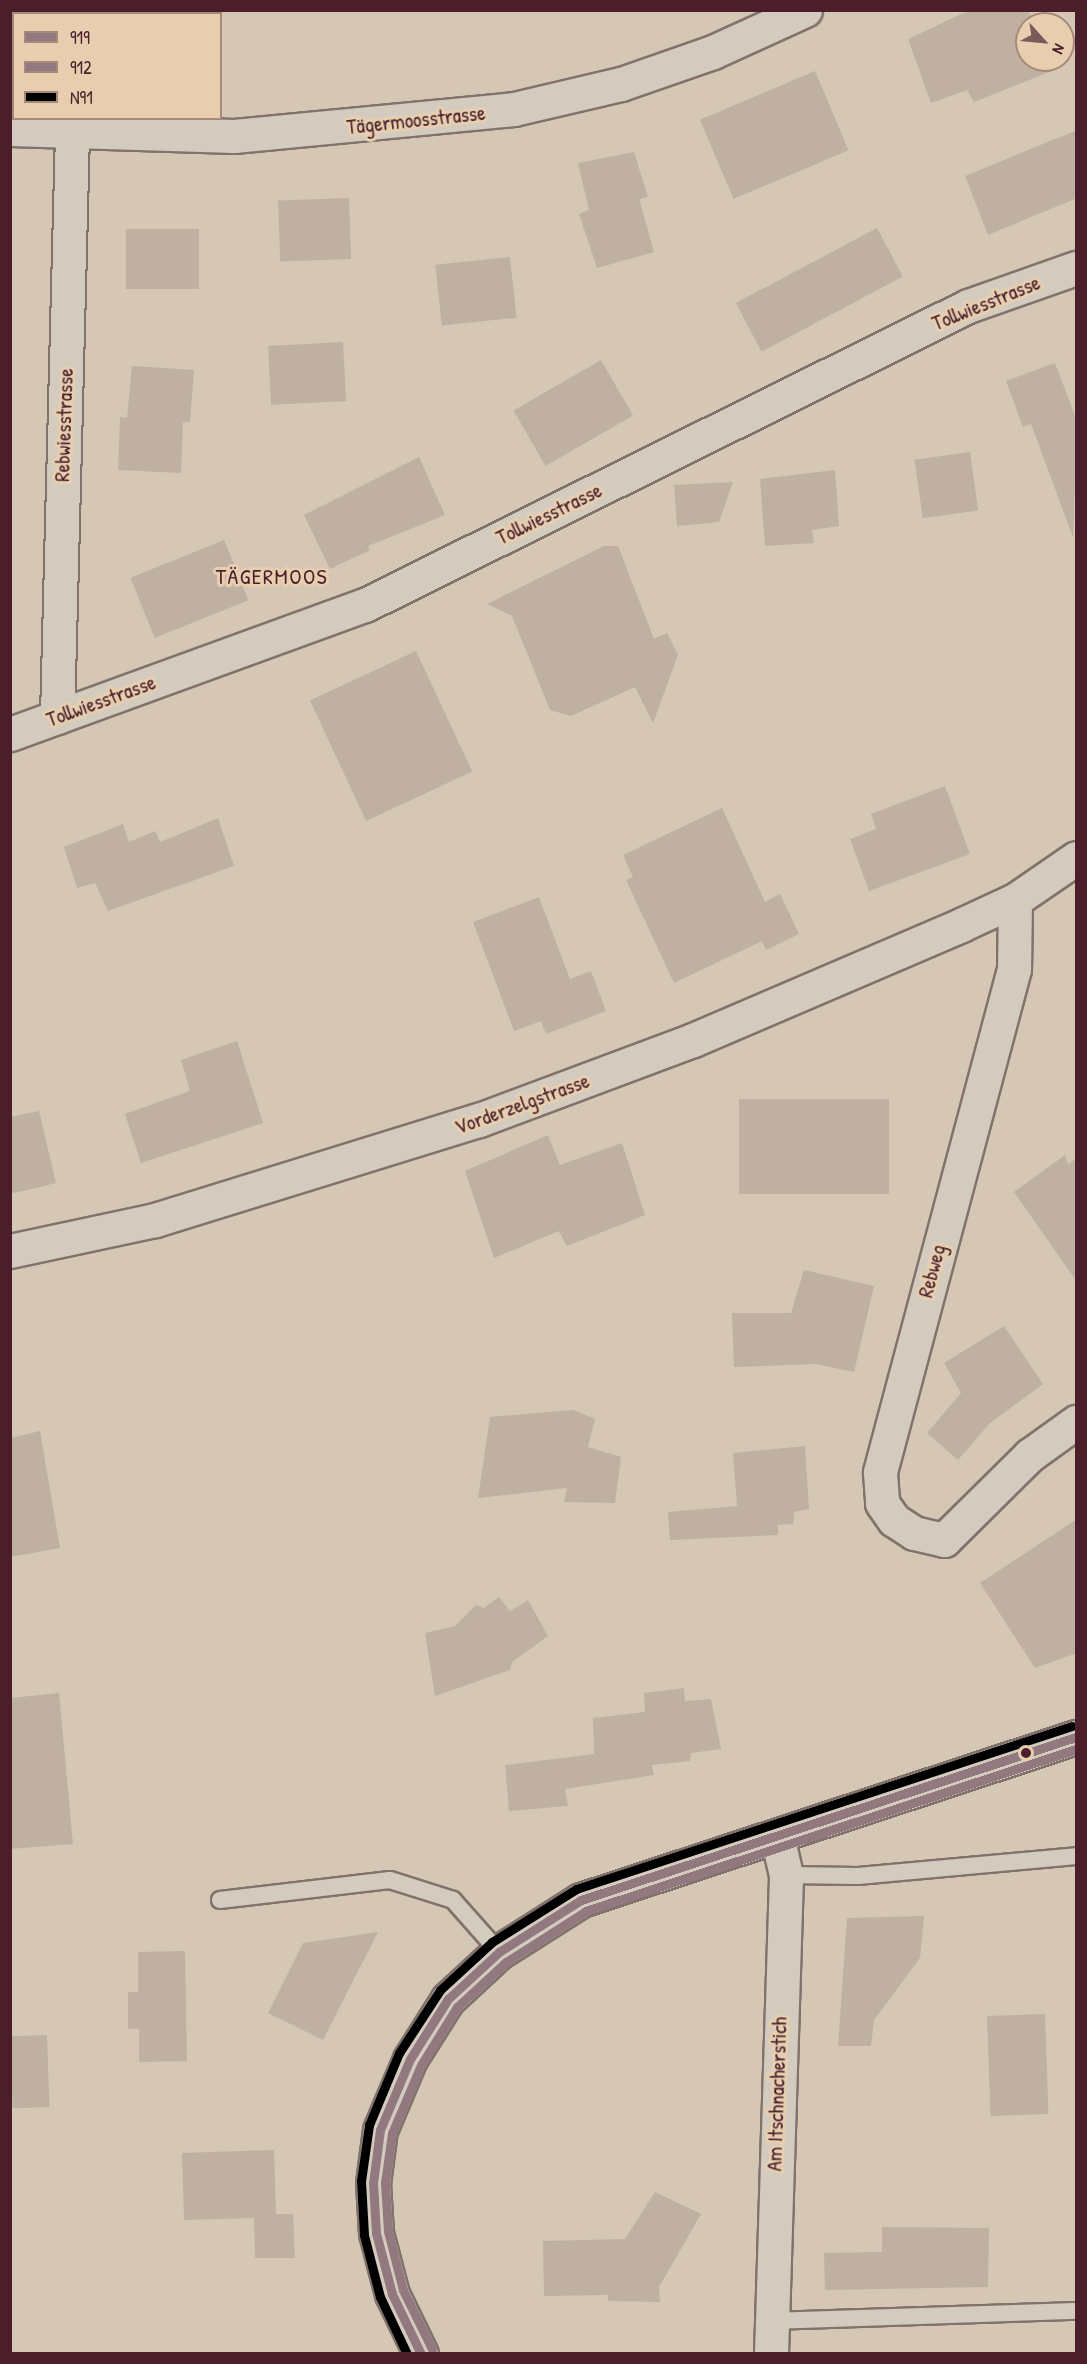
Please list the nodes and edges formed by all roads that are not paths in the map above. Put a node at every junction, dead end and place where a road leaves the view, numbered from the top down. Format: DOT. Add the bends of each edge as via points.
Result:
graph roads {
  1 [pos="805,10"];
  2 [pos="10,129"];
  3 [pos="72,133"];
  4 [pos="1077,268"];
  5 [pos="57,717"];
  6 [pos="10,734"];
  7 [pos="1077,858"];
  8 [pos="1015,900"];
  9 [pos="10,1251"];
  10 [pos="1077,1422"];
  11 [pos="1077,1737"];
  12 [pos="777,1837"];
  13 [pos="1077,1856"];
  14 [pos="786,1875"];
  15 [pos="220,1900"];
  16 [pos="499,1952"];
  17 [pos="1077,2311"];
  18 [pos="771,2321"];
  19 [pos="421,2354"];
  20 [pos="771,2354"];
  1 -- 3 [label="street, Tägermoosstrasse" via="713,52 621,84 514,109 234,136"];
  2 -- 3 [label="street, Tägermoosstrasse"];
  3 -- 5 [label="street, Rebwiesstrasse"];
  4 -- 5 [label="street, Tollwiesstrasse" via="968,306 365,604"];
  5 -- 6 [label="street, Tollwiesstrasse"];
  7 -- 8 [label="street"];
  8 -- 9 [label="street, Vorderzelgstrasse" via="693,1040 479,1120 177,1214"];
  8 -- 10 [label="street, Rebweg" via="1014,969 880,1472 882,1503 894,1520 914,1533 944,1540 1030,1455"];
  11 -- 12 [label="street"];
  12 -- 14 [label="street, Am Itschnacherstich"];
  12 -- 16 [label="street" via="581,1900"];
  13 -- 14 [label="lane" via="858,1876"];
  14 -- 18 [label="street, Am Itschnacherstich"];
  15 -- 16 [label="lane" via="390,1880 453,1900"];
  16 -- 19 [label="street" via="448,1999 410,2059 380,2130 373,2183 376,2233 392,2294"];
  17 -- 18 [label="lane"];
  18 -- 20 [label="street, Am Itschnacherstich"];
}
